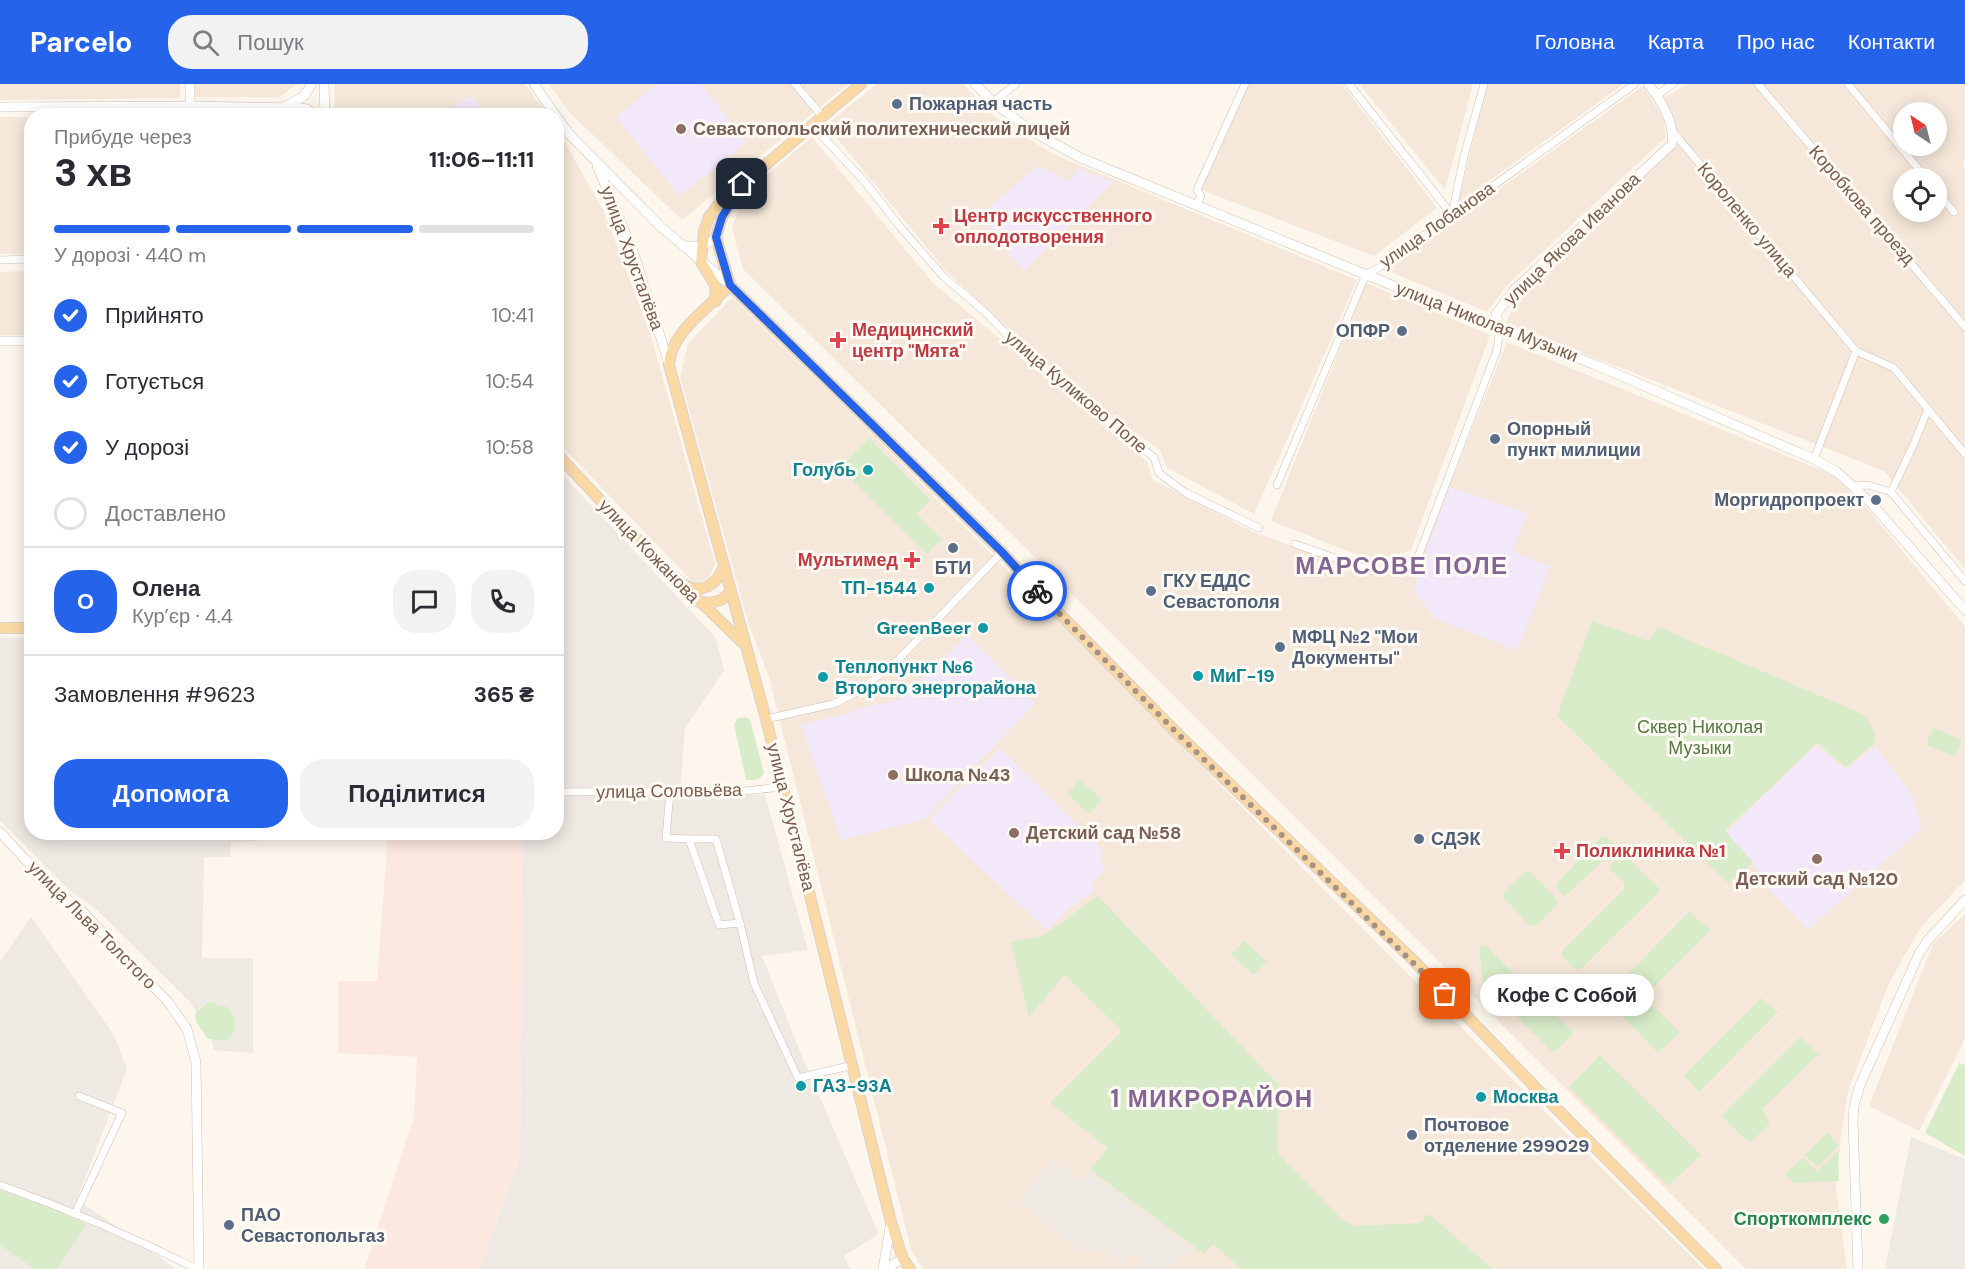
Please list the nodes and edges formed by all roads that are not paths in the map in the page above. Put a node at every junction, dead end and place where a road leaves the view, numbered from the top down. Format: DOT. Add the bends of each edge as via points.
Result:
graph roads {
  1 [pos="190,84"];
  2 [pos="312,84"];
  3 [pos="324,84"];
  4 [pos="534,84"];
  5 [pos="795,84"];
  6 [pos="861,84"];
  7 [pos="975,84"];
  8 [pos="1016,84"];
  9 [pos="1245,84"];
  10 [pos="1349,84"];
  11 [pos="1484,84"];
  12 [pos="1635,84"];
  13 [pos="1648,84"];
  14 [pos="1673,84"];
  15 [pos="1758,84"];
  16 [pos="1848,84"];
  17 [pos="1657,96"];
  18 [pos="993,102"];
  19 [pos="190,106"];
  20 [pos="0,107"];
  21 [pos="281,108"];
  22 [pos="325,108"];
  23 [pos="550,108"];
  24 [pos="822,116"];
  25 [pos="811,124"];
  26 [pos="564,127"];
  27 [pos="1673,132"];
  28 [pos="589,154"];
  29 [pos="1918,168"];
  30 [pos="742,184"];
  31 [pos="1197,204"];
  32 [pos="1947,204"];
  33 [pos="1954,212"];
  34 [pos="1452,215"];
  35 [pos="716,237"];
  36 [pos="683,246"];
  37 [pos="703,246"];
  38 [pos="24,259"];
  39 [pos="0,260"];
  40 [pos="701,262"];
  41 [pos="1366,274"];
  42 [pos="730,285"];
  43 [pos="716,301"];
  44 [pos="1965,327"];
  45 [pos="1500,328"];
  46 [pos="0,341"];
  47 [pos="24,341"];
  48 [pos="1856,351"];
  49 [pos="669,365"];
  50 [pos="1928,409"];
  51 [pos="1965,454"];
  52 [pos="1814,459"];
  53 [pos="564,461"];
  54 [pos="1277,485"];
  55 [pos="1854,486"];
  56 [pos="1891,492"];
  57 [pos="1259,528"];
  58 [pos="1295,544"];
  59 [pos="1002,552"];
  60 [pos="724,566"];
  61 [pos="1965,581"];
  62 [pos="680,583"];
  63 [pos="731,591"];
  64 [pos="699,602"];
  65 [pos="1965,610"];
  66 [pos="0,628"];
  67 [pos="24,628"];
  68 [pos="745,645"];
  69 [pos="766,719"];
  70 [pos="782,787"];
  71 [pos="564,792"];
  72 [pos="670,792"];
  73 [pos="0,832"];
  74 [pos="688,838"];
  75 [pos="1965,900"];
  76 [pos="740,923"];
  77 [pos="853,1065"];
  78 [pos="79,1096"];
  79 [pos="0,1185"];
  80 [pos="75,1214"];
  81 [pos="891,1222"];
  82 [pos="903,1259"];
  83 [pos="198,1269"];
  84 [pos="883,1269"];
  85 [pos="889,1269"];
  86 [pos="910,1269"];
  87 [pos="1716,1269"];
  88 [pos="1858,1269"];
  1 -- 19 [label="main road"];
  2 -- 21 [label="main road" via="299,99"];
  3 -- 22 [label="main road"];
  4 -- 23 [label="main road"];
  5 -- 24 [label="street"];
  6 -- 24 [label="main road"];
  7 -- 18 [label="main road, улица Николая Музыки"];
  8 -- 18 [label="street"];
  9 -- 31 [label="street" via="1197,190 1201,196"];
  10 -- 34 [label="street"];
  11 -- 34 [label="street"];
  12 -- 34 [label="street, улица Лобанова"];
  13 -- 17 [label="main road, Короленко улица"];
  14 -- 17 [label="street"];
  15 -- 44 [label="street, Коробкова проезд"];
  16 -- 29 [label="street"];
  17 -- 27 [label="main road, Короленко улица"];
  18 -- 31 [label="main road, улица Николая Музыки" via="1058,147"];
  19 -- 20 [label="main road"];
  19 -- 21 [label="main road"];
  24 -- 25 [label="main road"];
  25 -- 30 [label="main road"];
  25 -- 57 [label="street, улица Куликово Поле" via="943,276 1018,346 1154,457 1159,473 1186,493"];
  26 -- 28 [label="main road"];
  27 -- 45 [label="main road, улица Якова Иванова" via="1672,144 1515,290 1496,314"];
  27 -- 48 [label="street, Короленко улица"];
  28 -- 36 [label="main road"];
  28 -- 49 [label="main road, улица Хрусталёва" via="633,251"];
  30 -- 35 [label="main road" via="722,217"];
  30 -- 37 [label="main road" via="709,217"];
  31 -- 41 [label="main road, улица Николая Музыки"];
  32 -- 33 [label="street"];
  34 -- 41 [label="street, улица Лобанова"];
  35 -- 37 [label="main road"];
  35 -- 42 [label="main road"];
  36 -- 37 [label="main road"];
  36 -- 40 [label="main road"];
  37 -- 40 [label="main road"];
  38 -- 39 [label="street"];
  40 -- 42 [label="main road"];
  40 -- 43 [label="main road" via="715,285"];
  41 -- 45 [label="main road, улица Николая Музыки"];
  41 -- 54 [label="street, улица Лобанова"];
  42 -- 43 [label="main road, улица Хрусталёва"];
  42 -- 59 [label="main road"];
  43 -- 49 [label="main road, улица Хрусталёва" via="679,337"];
  45 -- 52 [label="main road, улица Николая Музыки"];
  45 -- 58 [label="street, улица Якова Иванова" via="1497,350 1418,557 1375,572"];
  46 -- 47 [label="main road"];
  48 -- 50 [label="street, Короленко улица" via="1894,368"];
  48 -- 52 [label="street"];
  49 -- 60 [label="main road, улица Хрусталёва"];
  50 -- 51 [label="street, Короленко улица"];
  50 -- 56 [label="street"];
  52 -- 55 [label="main road, улица Николая Музыки"];
  53 -- 62 [label="main road, улица Кожанова"];
  55 -- 56 [label="street" via="1868,485"];
  55 -- 65 [label="main road, улица Николая Музыки"];
  56 -- 61 [label="street"];
  59 -- 69 [label="street" via="906,652 868,684 833,704"];
  59 -- 87 [label="main road" via="1181,737 1413,960"];
  60 -- 62 [label="main road" via="712,585 701,589"];
  60 -- 63 [label="main road, улица Хрусталёва"];
  62 -- 64 [label="main road, улица Кожанова"];
  63 -- 64 [label="main road" via="718,602"];
  63 -- 68 [label="main road, улица Хрусталёва"];
  64 -- 68 [label="main road, улица Кожанова"];
  66 -- 67 [label="main road"];
  68 -- 69 [label="main road, улица Хрусталёва"];
  69 -- 70 [label="main road, улица Хрусталёва"];
  70 -- 72 [label="street, улица Соловьёва"];
  70 -- 77 [label="main road, улица Хрусталёва"];
  71 -- 72 [label="street, улица Соловьёва"];
  72 -- 74 [label="street" via="666,838"];
  73 -- 83 [label="main road, улица Льва Толстого" via="46,882 82,910 168,1002 187,1029 196,1062"];
  74 -- 76 [label="street" via="719,925"];
  74 -- 76 [label="street" via="716,839"];
  75 -- 88 [label="main road" via="1919,954 1854,1106"];
  76 -- 77 [label="street" via="754,983 798,1078"];
  77 -- 81 [label="main road, улица Хрусталёва"];
  78 -- 80 [label="street" via="122,1113"];
  79 -- 80 [label="street"];
  80 -- 83 [label="street"];
  81 -- 82 [label="main road, улица Хрусталёва"];
  81 -- 84 [label="main road"];
  82 -- 85 [label="main road"];
  82 -- 86 [label="main road, улица Хрусталёва"];
}
